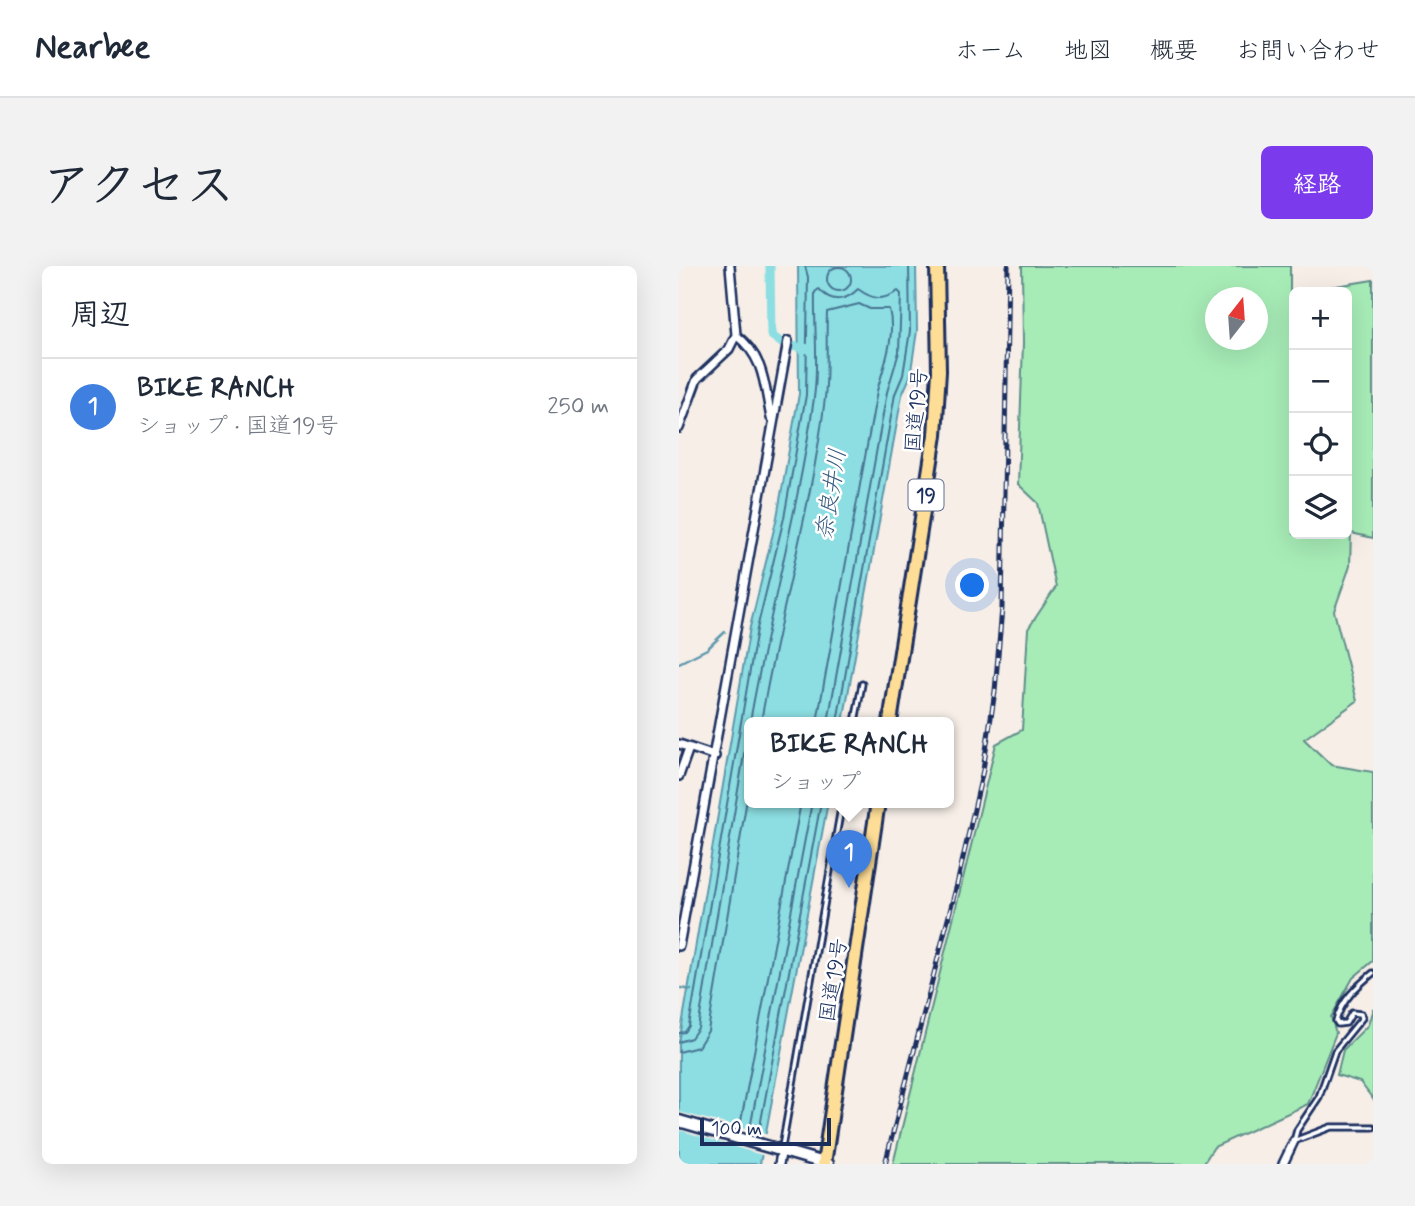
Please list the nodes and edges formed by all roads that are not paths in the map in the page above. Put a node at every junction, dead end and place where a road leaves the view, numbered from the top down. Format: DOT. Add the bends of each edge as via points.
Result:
graph roads {
  1 [pos="730,266"];
  2 [pos="937,266"];
  3 [pos="736,335"];
  4 [pos="787,341"];
  5 [pos="772,422"];
  6 [pos="679,428"];
  7 [pos="862,684"];
  8 [pos="856,717"];
  9 [pos="888,717"];
  10 [pos="679,744"];
  11 [pos="689,748"];
  12 [pos="715,757"];
  13 [pos="679,776"];
  14 [pos="841,808"];
  15 [pos="878,808"];
  16 [pos="679,946"];
  17 [pos="1373,973"];
  18 [pos="679,1121"];
  19 [pos="1373,1127"];
  20 [pos="1294,1141"];
  21 [pos="779,1149"];
  22 [pos="825,1163"];
  23 [pos="779,1164"];
  24 [pos="1283,1164"];
  1 -- 3 [label="street"];
  2 -- 9 [label="highway, 国道19号 / 19" via="940,371 936,423"];
  3 -- 5 [label="street" via="752,348 760,365"];
  3 -- 6 [label="street" via="729,349 697,379"];
  4 -- 5 [label="street"];
  5 -- 12 [label="street"];
  7 -- 8 [label="lane"];
  10 -- 11 [label="street"];
  11 -- 12 [label="street"];
  11 -- 13 [label="street"];
  12 -- 16 [label="street"];
  14 -- 21 [label="lane"];
  15 -- 22 [label="highway, 国道19号"];
  17 -- 20 [label="lane" via="1338,1012 1338,1024 1346,1023 1352,1013 1362,1017 1335,1051 1319,1097"];
  18 -- 21 [label="street"];
  19 -- 20 [label="lane" via="1331,1127"];
  20 -- 24 [label="street"];
  21 -- 22 [label="street"];
  21 -- 23 [label="street"];
}
